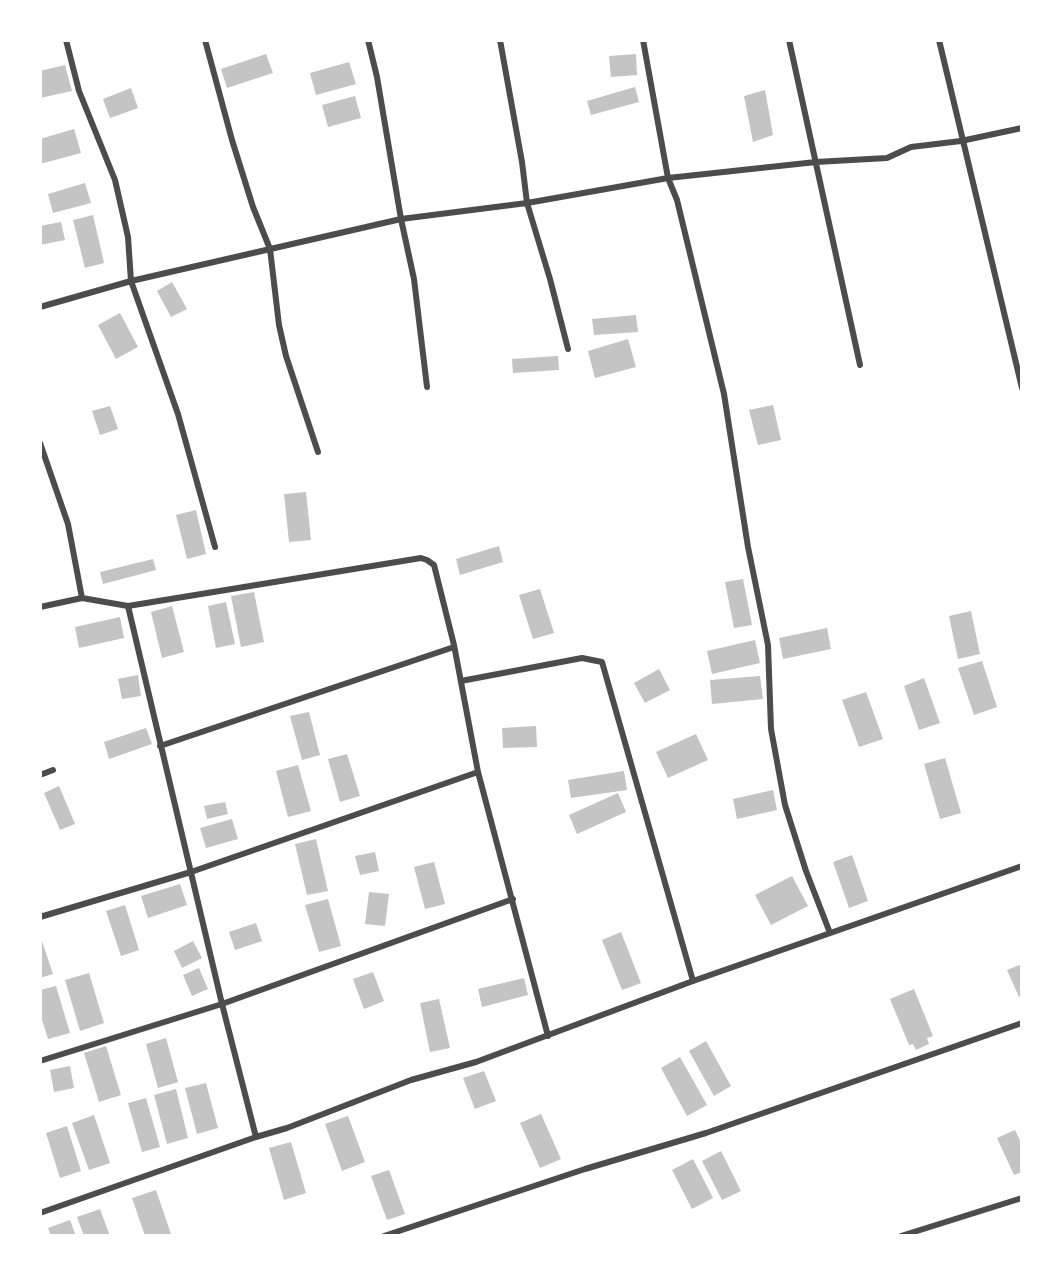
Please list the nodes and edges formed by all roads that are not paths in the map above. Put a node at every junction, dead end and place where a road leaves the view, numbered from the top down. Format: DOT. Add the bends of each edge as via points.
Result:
graph roads {
  1 [pos="66,40"];
  2 [pos="205,40"];
  3 [pos="368,40"];
  4 [pos="500,40"];
  5 [pos="642,40"];
  6 [pos="789,40"];
  7 [pos="939,40"];
  8 [pos="1022,129"];
  9 [pos="962,141"];
  10 [pos="816,162"];
  11 [pos="668,178"];
  12 [pos="527,203"];
  13 [pos="401,219"];
  14 [pos="270,249"];
  15 [pos="131,281"];
  16 [pos="40,307"];
  17 [pos="568,349"];
  18 [pos="861,365"];
  19 [pos="427,387"];
  20 [pos="1022,388"];
  21 [pos="40,443"];
  22 [pos="318,452"];
  23 [pos="215,547"];
  24 [pos="82,598"];
  25 [pos="128,606"];
  26 [pos="40,607"];
  27 [pos="454,647"];
  28 [pos="461,681"];
  29 [pos="160,746"];
  30 [pos="53,770"];
  31 [pos="478,772"];
  32 [pos="40,775"];
  33 [pos="1022,866"];
  34 [pos="191,872"];
  35 [pos="513,899"];
  36 [pos="40,917"];
  37 [pos="830,933"];
  38 [pos="693,981"];
  39 [pos="222,1004"];
  40 [pos="1022,1023"];
  41 [pos="548,1036"];
  42 [pos="40,1061"];
  43 [pos="256,1137"];
  44 [pos="1022,1198"];
  45 [pos="40,1213"];
  46 [pos="384,1236"];
  47 [pos="901,1236"];
  1 -- 15 [label="street" via="79,91 115,180 128,237"];
  2 -- 14 [label="street" via="232,140"];
  3 -- 13 [label="street"];
  4 -- 12 [label="street"];
  5 -- 11 [label="street"];
  6 -- 10 [label="street"];
  7 -- 9 [label="street"];
  8 -- 9 [label="street"];
  9 -- 10 [label="street" via="911,147 887,158"];
  9 -- 20 [label="street"];
  10 -- 11 [label="street"];
  10 -- 18 [label="street"];
  11 -- 12 [label="street"];
  11 -- 37 [label="street" via="677,200 724,394 768,645 771,729 785,806"];
  12 -- 13 [label="street"];
  12 -- 17 [label="street"];
  13 -- 14 [label="street"];
  13 -- 19 [label="street" via="414,279"];
  14 -- 15 [label="street"];
  14 -- 22 [label="street" via="286,356"];
  15 -- 16 [label="street"];
  15 -- 23 [label="street" via="178,414"];
  21 -- 24 [label="street" via="68,524"];
  24 -- 25 [label="street"];
  24 -- 26 [label="street"];
  25 -- 27 [label="street" via="421,558 434,565"];
  25 -- 29 [label="street"];
  27 -- 28 [label="street"];
  27 -- 29 [label="street"];
  28 -- 31 [label="street"];
  28 -- 38 [label="street" via="582,658 602,662"];
  29 -- 34 [label="street"];
  30 -- 32 [label="street"];
  31 -- 34 [label="street"];
  31 -- 35 [label="street"];
  33 -- 37 [label="street"];
  34 -- 36 [label="street"];
  34 -- 39 [label="street"];
  35 -- 39 [label="street"];
  35 -- 41 [label="street"];
  37 -- 38 [label="street"];
  38 -- 41 [label="street"];
  39 -- 42 [label="street"];
  39 -- 43 [label="street"];
  40 -- 46 [label="street" via="706,1133"];
  41 -- 43 [label="street" via="411,1080"];
  43 -- 45 [label="street"];
  44 -- 47 [label="street"];
}
